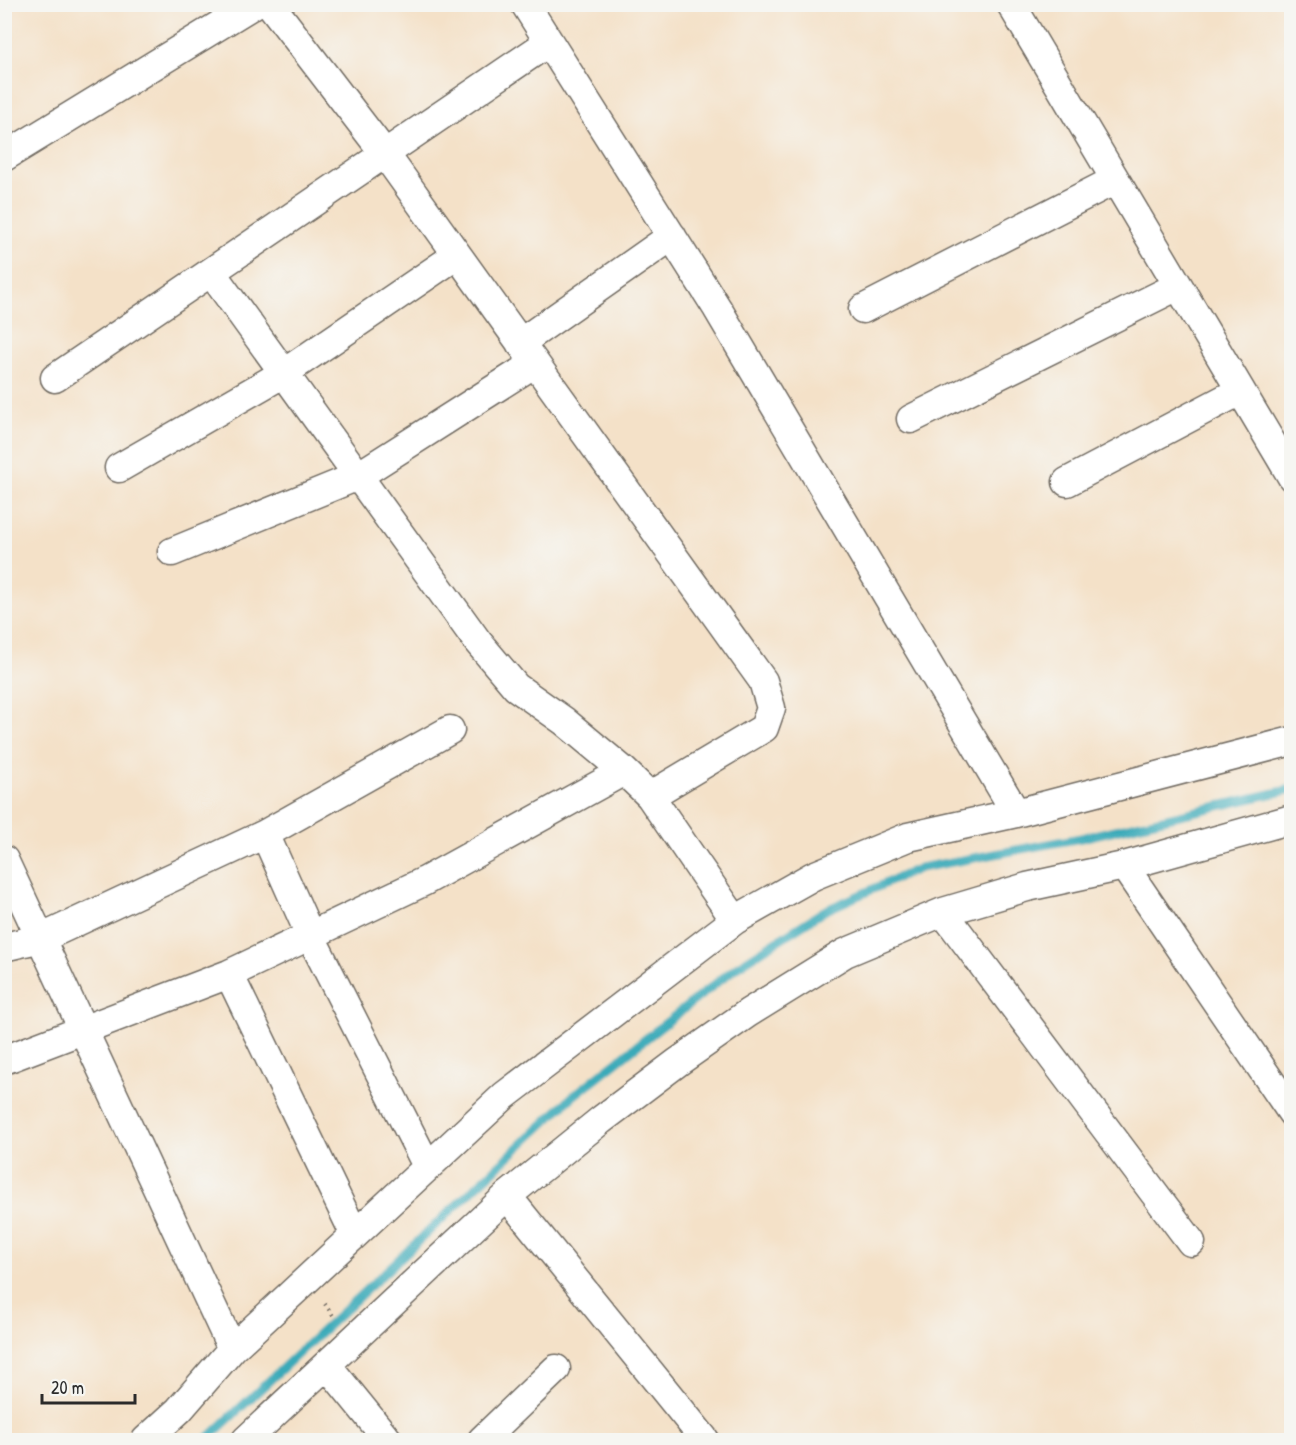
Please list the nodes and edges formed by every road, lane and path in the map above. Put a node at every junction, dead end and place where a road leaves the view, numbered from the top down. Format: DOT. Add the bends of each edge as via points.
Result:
graph roads {
  1 [pos="254,4"];
  2 [pos="270,4"];
  3 [pos="525,4"];
  4 [pos="1011,4"];
  5 [pos="549,42"];
  6 [pos="385,154"];
  7 [pos="4,157"];
  8 [pos="1115,180"];
  9 [pos="672,236"];
  10 [pos="457,255"];
  11 [pos="211,272"];
  12 [pos="1178,286"];
  13 [pos="862,309"];
  14 [pos="527,353"];
  15 [pos="284,373"];
  16 [pos="55,378"];
  17 [pos="1240,391"];
  18 [pos="911,419"];
  19 [pos="119,468"];
  20 [pos="358,476"];
  21 [pos="1292,477"];
  22 [pos="1067,482"];
  23 [pos="172,552"];
  24 [pos="450,730"];
  25 [pos="1292,741"];
  26 [pos="624,771"];
  27 [pos="650,796"];
  28 [pos="1016,813"];
  29 [pos="1292,819"];
  30 [pos="265,834"];
  31 [pos="4,860"];
  32 [pos="1124,866"];
  33 [pos="942,912"];
  34 [pos="735,920"];
  35 [pos="310,935"];
  36 [pos="42,938"];
  37 [pos="4,947"];
  38 [pos="229,974"];
  39 [pos="83,1030"];
  40 [pos="4,1060"];
  41 [pos="1292,1113"];
  42 [pos="426,1166"];
  43 [pos="507,1196"];
  44 [pos="354,1233"];
  45 [pos="1191,1242"];
  46 [pos="321,1298"];
  47 [pos="339,1324"];
  48 [pos="232,1349"];
  49 [pos="327,1365"];
  50 [pos="556,1368"];
  51 [pos="146,1440"];
  52 [pos="246,1440"];
  53 [pos="388,1440"];
  54 [pos="482,1440"];
  55 [pos="705,1440"];
  1 -- 7 [label="street"];
  2 -- 6 [label="street"];
  3 -- 5 [label="street"];
  4 -- 8 [label="street"];
  5 -- 6 [label="street"];
  5 -- 9 [label="street"];
  6 -- 10 [label="street"];
  6 -- 11 [label="street"];
  8 -- 12 [label="street"];
  8 -- 13 [label="street"];
  9 -- 14 [label="street"];
  9 -- 28 [label="street"];
  10 -- 14 [label="street"];
  10 -- 15 [label="street"];
  11 -- 15 [label="street"];
  11 -- 16 [label="street"];
  12 -- 17 [label="street"];
  12 -- 18 [label="street"];
  14 -- 20 [label="street"];
  14 -- 27 [label="street" via="769,693 771,708 765,728"];
  15 -- 19 [label="street"];
  15 -- 20 [label="street"];
  17 -- 21 [label="street"];
  17 -- 22 [label="street"];
  20 -- 23 [label="street"];
  20 -- 26 [label="street" via="478,642 516,687"];
  24 -- 30 [label="street"];
  25 -- 28 [label="street"];
  26 -- 27 [label="street"];
  26 -- 35 [label="street" via="425,881"];
  27 -- 34 [label="street"];
  28 -- 34 [label="street" via="908,837 813,876"];
  29 -- 32 [label="street"];
  30 -- 35 [label="street"];
  30 -- 36 [label="street"];
  31 -- 36 [label="street"];
  32 -- 33 [label="street" via="1027,887"];
  32 -- 41 [label="street"];
  33 -- 43 [label="street" via="845,953 748,1013 601,1120"];
  33 -- 45 [label="street"];
  34 -- 42 [label="street" via="504,1096"];
  35 -- 38 [label="street"];
  35 -- 42 [label="street"];
  36 -- 37 [label="street"];
  36 -- 39 [label="street"];
  38 -- 39 [label="street"];
  38 -- 44 [label="street"];
  39 -- 40 [label="street"];
  39 -- 48 [label="street"];
  42 -- 44 [label="street"];
  43 -- 49 [label="street"];
  43 -- 55 [label="street"];
  44 -- 48 [label="street"];
  46 -- 47 [label="path"];
  48 -- 51 [label="street"];
  49 -- 52 [label="street"];
  49 -- 53 [label="street"];
  50 -- 54 [label="street"];
}
